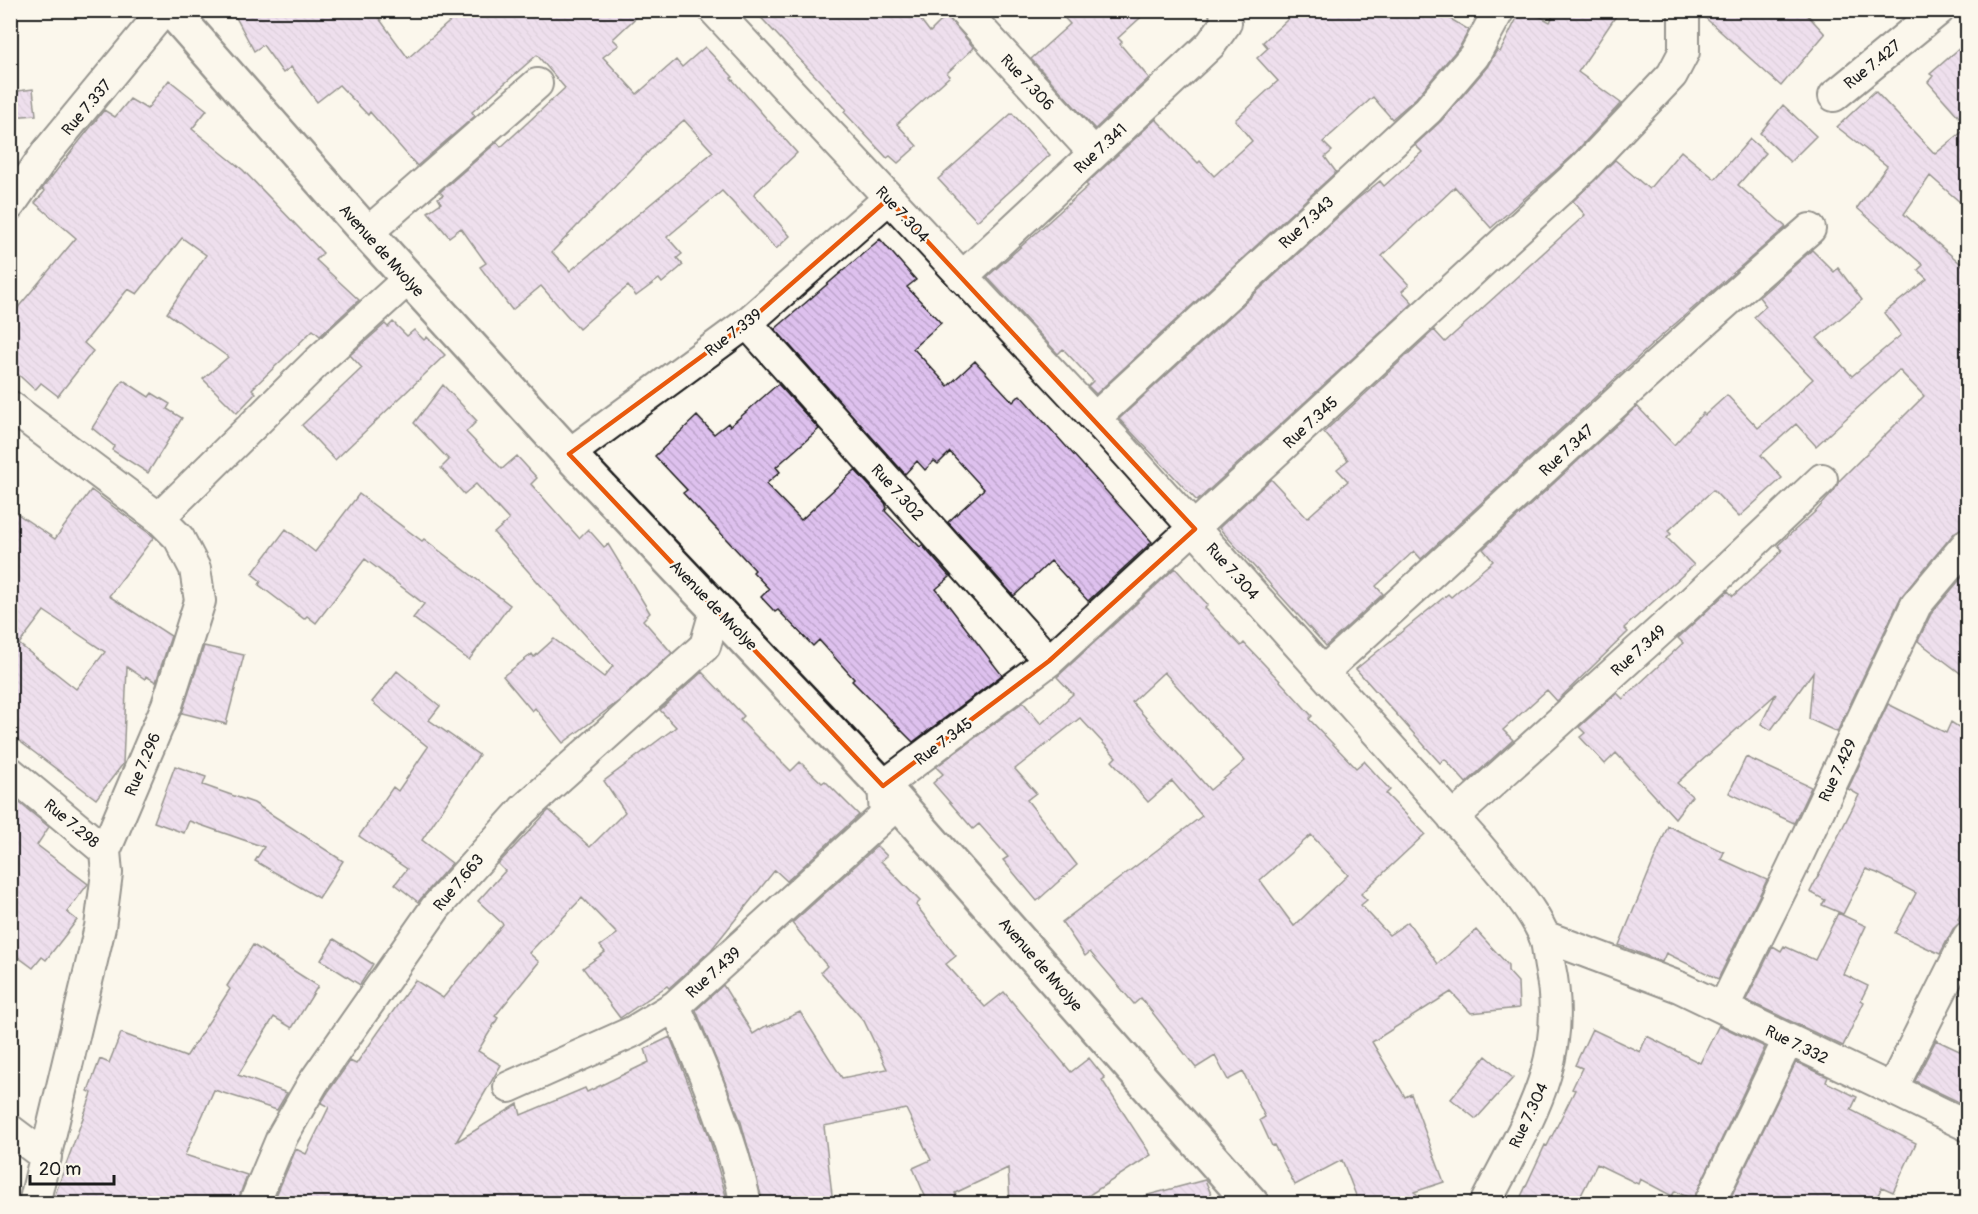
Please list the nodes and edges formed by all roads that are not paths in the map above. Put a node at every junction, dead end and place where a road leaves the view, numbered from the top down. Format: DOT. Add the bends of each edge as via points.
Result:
graph roads {
  1 [pos="164,10"];
  2 [pos="171,10"];
  3 [pos="714,10"];
  4 [pos="963,10"];
  5 [pos="1225,10"];
  6 [pos="1499,10"];
  7 [pos="1939,10"];
  8 [pos="1685,15"];
  9 [pos="537,84"];
  10 [pos="1834,96"];
  11 [pos="1095,153"];
  12 [pos="888,199"];
  13 [pos="10,205"];
  14 [pos="1810,229"];
  15 [pos="367,233"];
  16 [pos="962,277"];
  17 [pos="408,279"];
  18 [pos="747,323"];
  19 [pos="10,406"];
  20 [pos="1095,418"];
  21 [pos="569,454"];
  22 [pos="1822,479"];
  23 [pos="159,518"];
  24 [pos="1195,529"];
  25 [pos="1968,543"];
  26 [pos="716,608"];
  27 [pos="1049,661"];
  28 [pos="1323,672"];
  29 [pos="10,772"];
  30 [pos="883,786"];
  31 [pos="1453,818"];
  32 [pos="105,851"];
  33 [pos="1544,936"];
  34 [pos="1968,937"];
  35 [pos="675,1006"];
  36 [pos="1723,1008"];
  37 [pos="1788,1040"];
  38 [pos="509,1087"];
  39 [pos="1892,1089"];
  40 [pos="1968,1126"];
  41 [pos="10,1130"];
  42 [pos="46,1157"];
  43 [pos="34,1203"];
  44 [pos="254,1203"];
  45 [pos="746,1203"];
  46 [pos="1252,1203"];
  47 [pos="1485,1203"];
  48 [pos="1709,1203"];
  1 -- 13 [label="street, Rue 7.337" via="47,152"];
  2 -- 15 [label="main road, Avenue de Mvolye"];
  3 -- 12 [label="street, Rue 7.304"];
  4 -- 11 [label="street, Rue 7.306"];
  5 -- 11 [label="street, Rue 7.341" via="1226,23 1211,44"];
  6 -- 20 [label="street, Rue 7.343" via="1474,56 1428,110"];
  7 -- 10 [label="street, Rue 7.427"];
  8 -- 24 [label="street, Rue 7.345" via="1684,52 1672,75 1592,160"];
  9 -- 15 [label="street"];
  11 -- 16 [label="street, Rue 7.341"];
  12 -- 16 [label="street, Rue 7.304"];
  12 -- 18 [label="street, Rue 7.339"];
  14 -- 28 [label="street, Rue 7.347" via="1693,330"];
  15 -- 17 [label="main road, Avenue de Mvolye"];
  16 -- 20 [label="street, Rue 7.304"];
  17 -- 21 [label="main road, Avenue de Mvolye"];
  17 -- 23 [label="street" via="317,362"];
  18 -- 21 [label="street, Rue 7.339"];
  18 -- 27 [label="street, Rue 7.302"];
  19 -- 23 [label="street, Rue 7.296"];
  20 -- 24 [label="street, Rue 7.304"];
  21 -- 26 [label="main road, Avenue de Mvolye"];
  22 -- 31 [label="street, Rue 7.349"];
  23 -- 32 [label="street, Rue 7.296" via="179,538 195,569 200,601 167,705"];
  24 -- 27 [label="street, Rue 7.345"];
  24 -- 28 [label="street, Rue 7.304"];
  25 -- 36 [label="street, Rue 7.429" via="1916,605"];
  26 -- 30 [label="main road, Avenue de Mvolye"];
  26 -- 44 [label="street, Rue 7.663" via="705,646 523,810 436,907 313,1083 282,1137"];
  27 -- 30 [label="street, Rue 7.345"];
  28 -- 31 [label="street, Rue 7.304"];
  29 -- 32 [label="street, Rue 7.298"];
  30 -- 35 [label="street, Rue 7.439" via="885,815"];
  30 -- 46 [label="main road, Avenue de Mvolye"];
  31 -- 33 [label="street, Rue 7.304" via="1505,879"];
  32 -- 42 [label="street, Rue 7.296" via="107,873 100,927"];
  33 -- 36 [label="street, Rue 7.332" via="1679,987"];
  33 -- 47 [label="street, Rue 7.304" via="1555,988 1555,1036 1544,1084"];
  34 -- 39 [label="street"];
  35 -- 38 [label="street" via="632,1032"];
  35 -- 45 [label="street, Rue 7.439" via="737,1160"];
  36 -- 37 [label="street, Rue 7.332"];
  37 -- 39 [label="street, Rue 7.332"];
  37 -- 48 [label="street"];
  39 -- 40 [label="street, Rue 7.332"];
  41 -- 42 [label="street"];
  42 -- 43 [label="street, Rue 7.296"];
}
